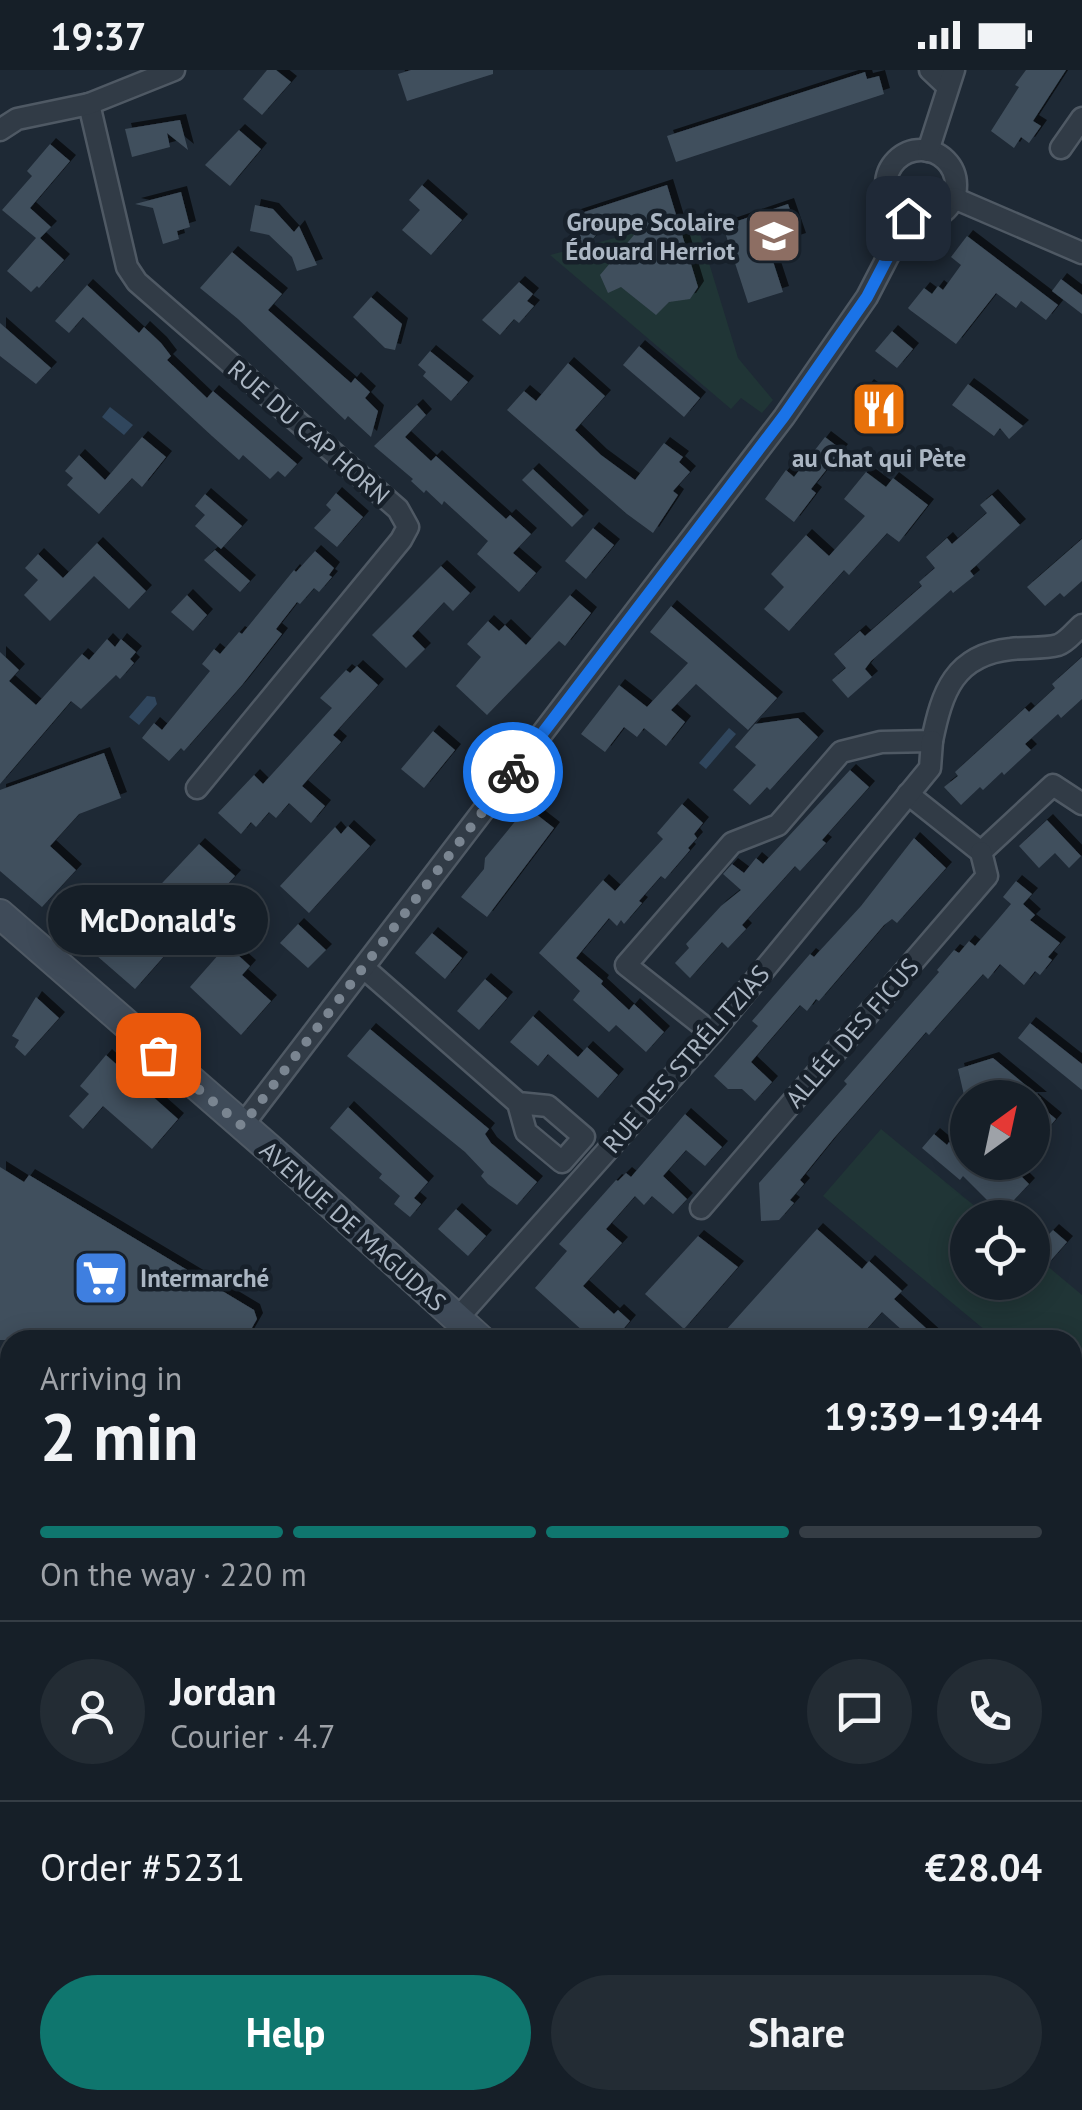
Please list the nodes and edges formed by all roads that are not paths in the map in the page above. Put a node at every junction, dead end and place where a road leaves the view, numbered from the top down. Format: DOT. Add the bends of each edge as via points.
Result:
graph roads {
  1 [pos="174,70"];
  2 [pos="930,70"];
  3 [pos="950,78"];
  4 [pos="89,104"];
  5 [pos="1082,118"];
  6 [pos="0,130"];
  7 [pos="1061,148"];
  8 [pos="928,151"];
  9 [pos="954,198"];
  10 [pos="908,218"];
  11 [pos="1082,252"];
  12 [pos="1082,625"];
  13 [pos="932,741"];
  14 [pos="198,788"];
  15 [pos="908,794"];
  16 [pos="1082,804"];
  17 [pos="981,852"];
  18 [pos="0,914"];
  19 [pos="364,968"];
  20 [pos="712,1033"];
  21 [pos="518,1102"];
  22 [pos="242,1126"];
  23 [pos="701,1208"];
  24 [pos="457,1319"];
  25 [pos="469,1330"];
  1 -- 4 [label="street"];
  2 -- 3 [label="street"];
  3 -- 8 [label="street"];
  4 -- 6 [label="street" via="17,119"];
  4 -- 14 [label="street, RUE DU CAP HORN" via="127,267 137,282 398,509 408,527"];
  5 -- 7 [label="street"];
  8 -- 9 [label="street" via="952,168"];
  8 -- 10 [label="street" via="896,160 886,181 891,203"];
  9 -- 10 [label="street" via="940,215"];
  9 -- 11 [label="street"];
  10 -- 19 [label="street" via="867,297 784,416"];
  12 -- 13 [label="street, RUE DES STRÉLITZIAS" via="1061,645 981,656 956,673 940,703"];
  13 -- 15 [label="street, RUE DES STRÉLITZIAS" via="930,768"];
  13 -- 20 [label="street" via="881,742 841,752 778,825 732,843 626,965"];
  15 -- 17 [label="street"];
  15 -- 20 [label="street, RUE DES STRÉLITZIAS"];
  16 -- 17 [label="street" via="1053,785"];
  17 -- 23 [label="street, ALLÉE DES FICUS" via="987,876"];
  18 -- 22 [label="main road, AVENUE DE MAGUDAS"];
  19 -- 21 [label="street"];
  19 -- 22 [label="street"];
  20 -- 24 [label="street, RUE DES STRÉLITZIAS"];
  22 -- 24 [label="main road, AVENUE DE MAGUDAS"];
  24 -- 25 [label="main road, AVENUE DE MAGUDAS"];
}
